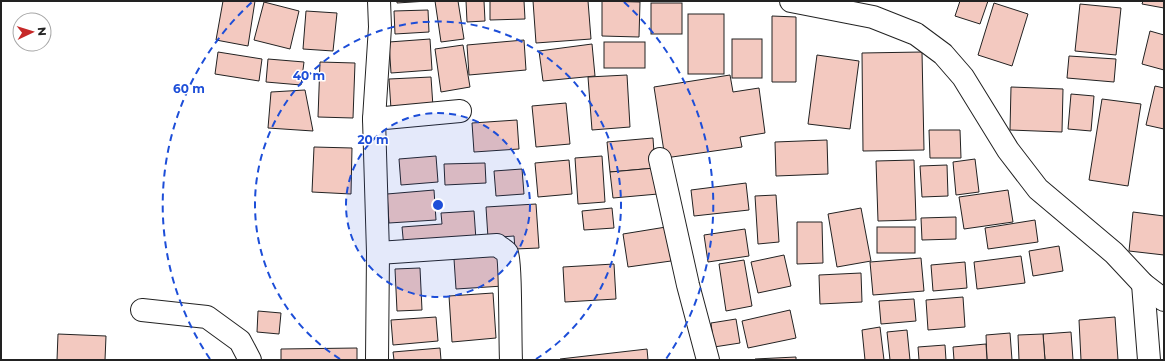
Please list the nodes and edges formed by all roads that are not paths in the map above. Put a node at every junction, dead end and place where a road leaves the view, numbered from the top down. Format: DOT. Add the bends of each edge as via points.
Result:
graph roads {
  1 [pos="379,1"];
  2 [pos="791,1"];
  3 [pos="460,111"];
  4 [pos="374,119"];
  5 [pos="660,159"];
  6 [pos="378,253"];
  7 [pos="1143,284"];
  8 [pos="1164,300"];
  9 [pos="142,310"];
  10 [pos="250,360"];
  11 [pos="377,360"];
  12 [pos="511,360"];
  13 [pos="708,360"];
  14 [pos="1149,360"];
  1 -- 4 [label="street" via="380,27"];
  2 -- 7 [label="street" via="873,17 916,34 943,54 963,77 1008,150 1038,189 1114,253"];
  3 -- 4 [label="street"];
  4 -- 6 [label="street"];
  5 -- 13 [label="street" via="688,285"];
  6 -- 11 [label="street"];
  6 -- 12 [label="street" via="497,245 507,253 510,264"];
  7 -- 8 [label="street"];
  7 -- 14 [label="street"];
  9 -- 10 [label="street" via="207,317 240,341"];
}
